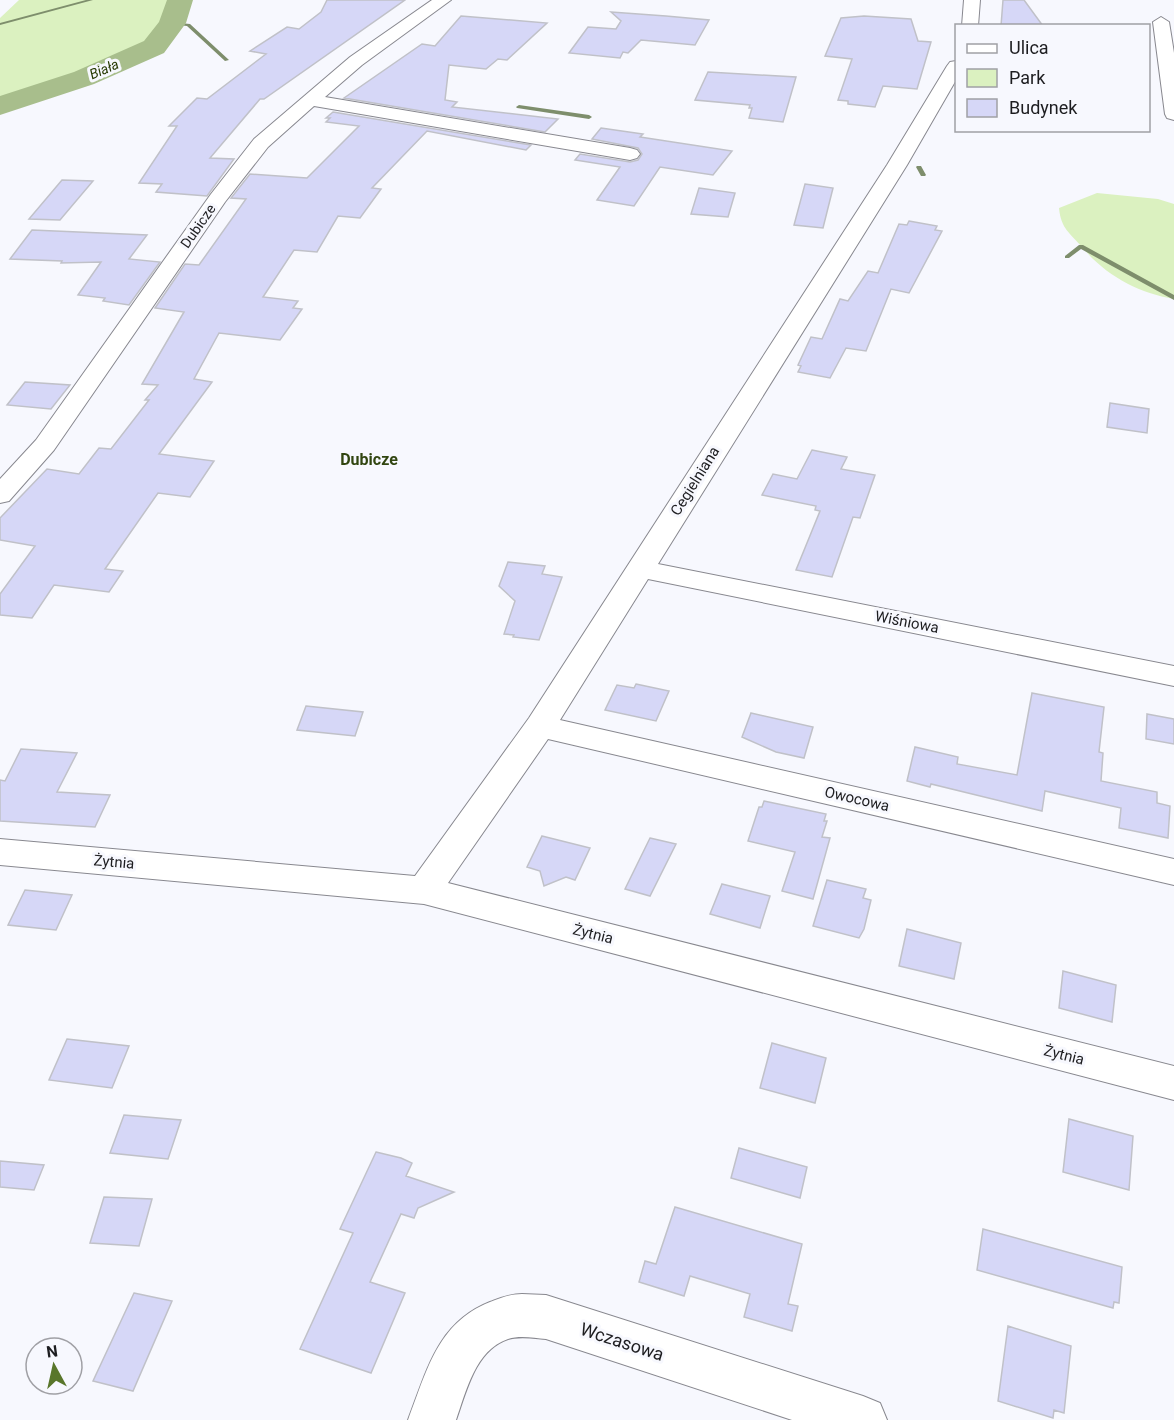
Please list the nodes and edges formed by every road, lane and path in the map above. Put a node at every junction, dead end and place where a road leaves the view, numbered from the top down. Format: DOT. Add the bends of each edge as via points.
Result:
graph roads {
  1 [pos="443,0"];
  2 [pos="972,0"];
  3 [pos="1161,22"];
  4 [pos="970,24"];
  5 [pos="1157,63"];
  6 [pos="955,69"];
  7 [pos="309,100"];
  8 [pos="1174,114"];
  9 [pos="630,154"];
  10 [pos="0,495"];
  11 [pos="640,569"];
  12 [pos="1174,676"];
  13 [pos="540,726"];
  14 [pos="0,852"];
  15 [pos="1174,872"];
  16 [pos="424,890"];
  17 [pos="1174,1083"];
  18 [pos="432,1420"];
  19 [pos="863,1420"];
  1 -- 7 [label="street, Dubicze" via="356,61"];
  2 -- 4 [label="street"];
  3 -- 5 [label="street"];
  5 -- 8 [label="street"];
  6 -- 11 [label="street, Cegielniana"];
  7 -- 9 [label="street"];
  7 -- 10 [label="street, Dubicze" via="261,143 45,445"];
  11 -- 12 [label="street, Wiśniowa"];
  11 -- 13 [label="street, Cegielniana"];
  13 -- 15 [label="street, Owocowa"];
  13 -- 16 [label="street, Cegielniana"];
  14 -- 16 [label="street, Żytnia"];
  16 -- 17 [label="street, Żytnia"];
  18 -- 19 [label="street, Wczasowa" via="461,1347 483,1327 510,1316 546,1317"];
}
